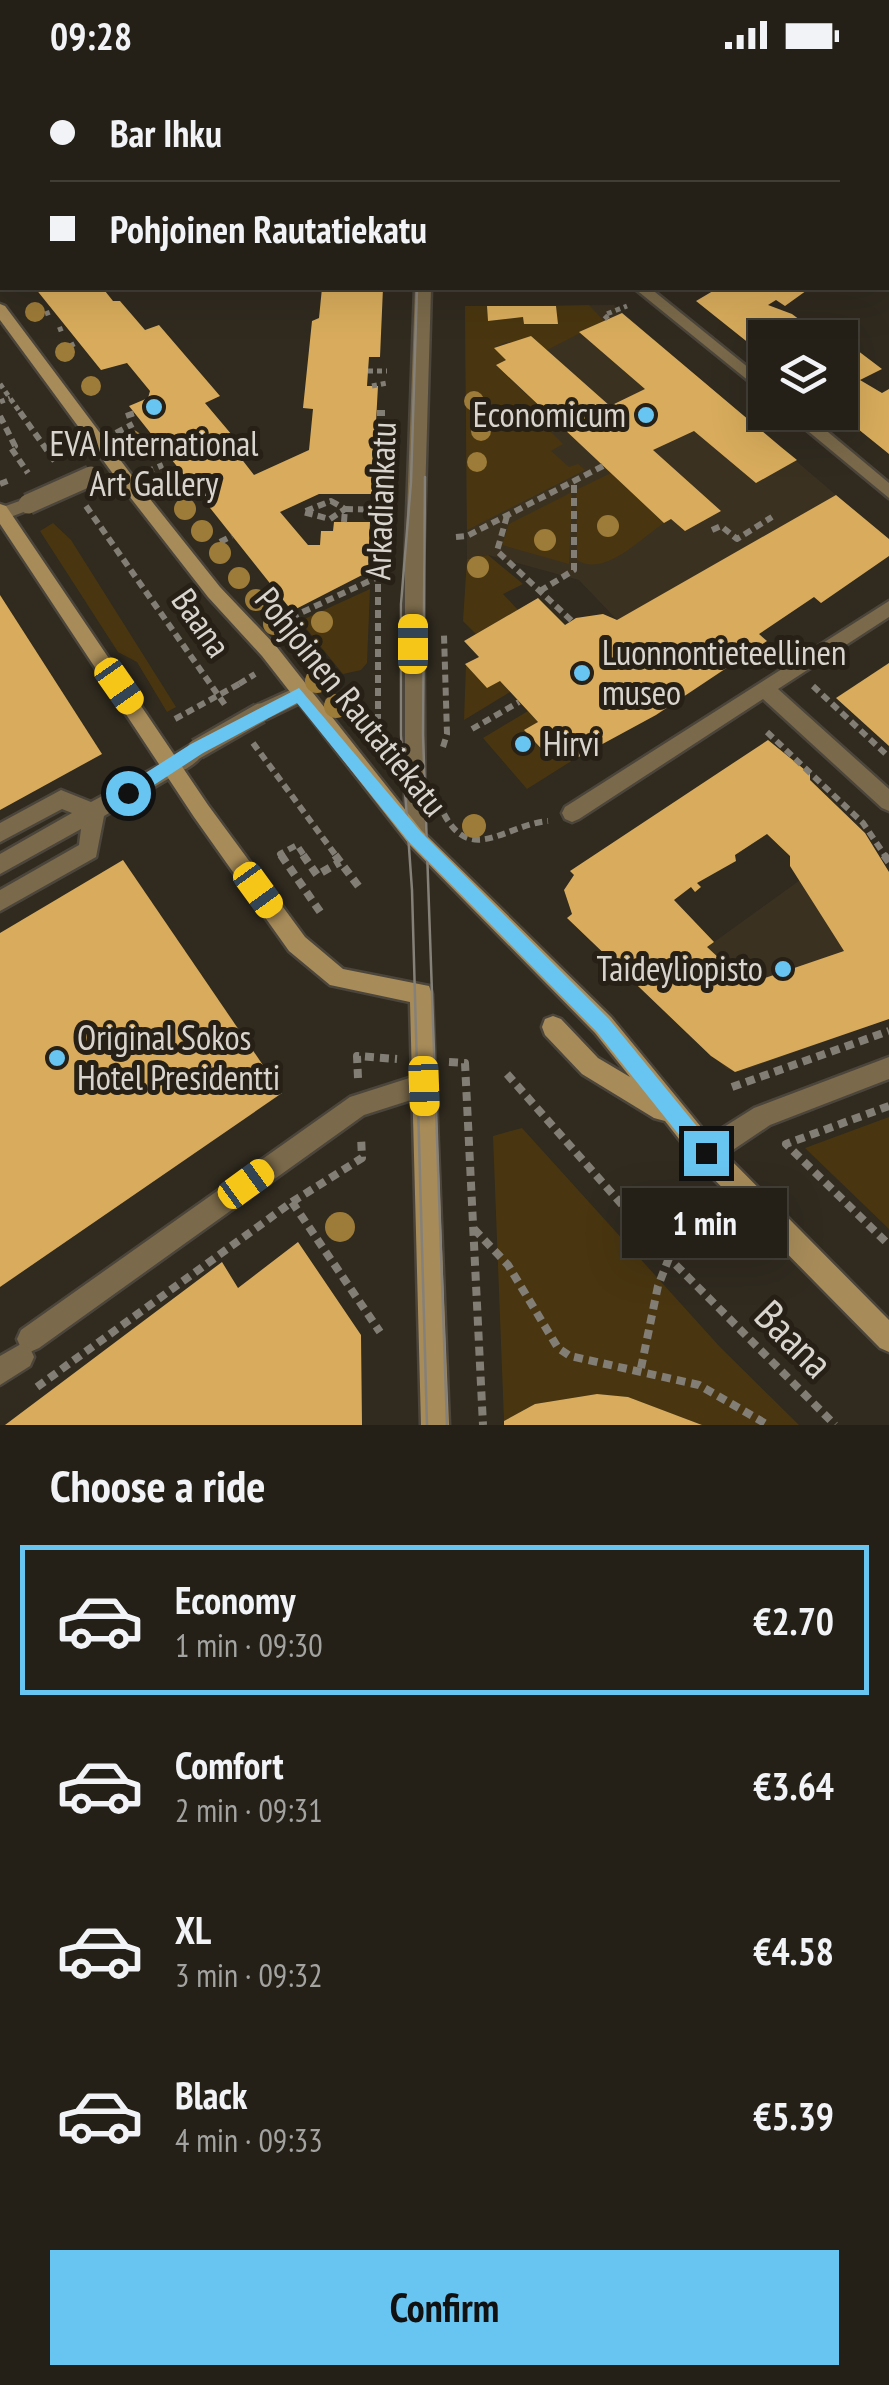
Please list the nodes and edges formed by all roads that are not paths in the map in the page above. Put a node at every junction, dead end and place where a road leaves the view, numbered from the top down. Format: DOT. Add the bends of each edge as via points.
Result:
graph roads {
  1 [pos="423,290"];
  2 [pos="649,290"];
  3 [pos="0,309"];
  4 [pos="748,374"];
  5 [pos="815,430"];
  6 [pos="116,465"];
  7 [pos="889,492"];
  8 [pos="1,513"];
  9 [pos="889,608"];
  10 [pos="766,690"];
  11 [pos="299,694"];
  12 [pos="173,766"];
  13 [pos="889,802"];
  14 [pos="94,813"];
  15 [pos="572,813"];
  16 [pos="0,833"];
  17 [pos="415,837"];
  18 [pos="0,865"];
  19 [pos="0,902"];
  20 [pos="553,1027"];
  21 [pos="889,1068"];
  22 [pos="424,1086"];
  23 [pos="673,1117"];
  24 [pos="706,1153"];
  25 [pos="889,1339"];
  26 [pos="17,1356"];
  27 [pos="435,1425"];
  1 -- 17 [label="street, Arkadiankatu" via="414,559"];
  2 -- 4 [label="street"];
  3 -- 6 [label="main road, Pohjoinen Rautatiekatu"];
  5 -- 7 [label="street"];
  6 -- 8 [label="street, bridge"];
  6 -- 11 [label="main road, Pohjoinen Rautatiekatu"];
  8 -- 12 [label="main road"];
  9 -- 10 [label="street"];
  10 -- 13 [label="street"];
  10 -- 15 [label="street"];
  11 -- 12 [label="street, bridge"];
  11 -- 17 [label="main road, Pohjoinen Rautatiekatu"];
  12 -- 14 [label="street"];
  12 -- 22 [label="main road" via="297,944 328,973 421,994"];
  14 -- 16 [label="street" via="60,799"];
  14 -- 18 [label="street"];
  14 -- 19 [label="street" via="89,850"];
  17 -- 23 [label="main road, Pohjoinen Rautatiekatu" via="603,1025"];
  20 -- 23 [label="main road, Pohjoinen Rautatiekatu" via="590,1066"];
  21 -- 24 [label="street" via="762,1116"];
  22 -- 26 [label="street" via="358,1105"];
  22 -- 27 [label="main road"];
  23 -- 24 [label="main road, Pohjoinen Rautatiekatu"];
  24 -- 25 [label="main road, Pohjoinen Rautatiekatu"];
}
